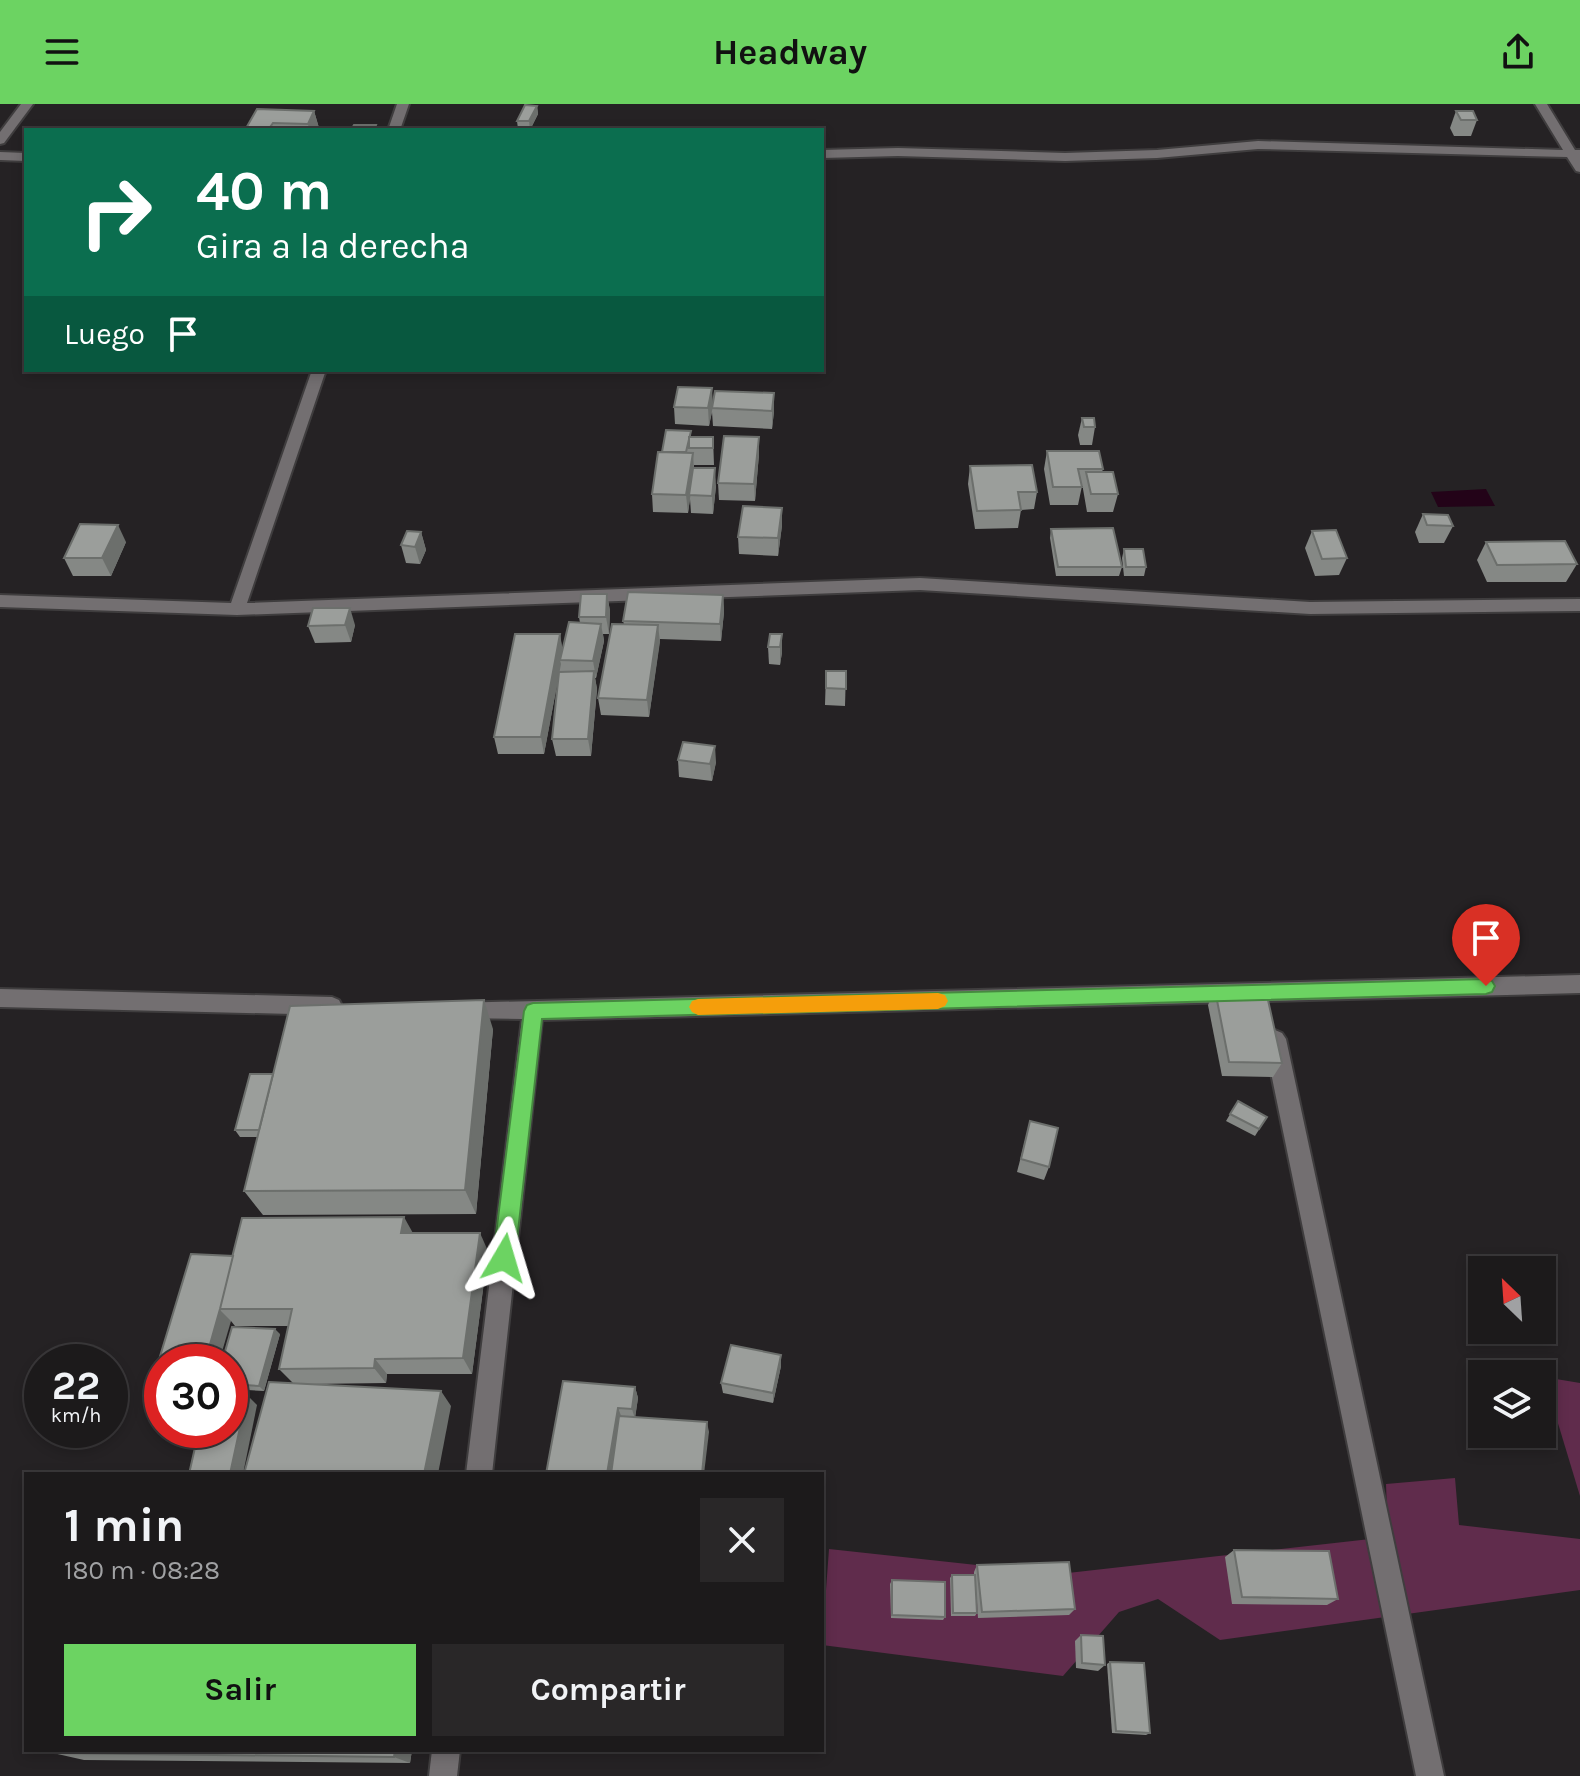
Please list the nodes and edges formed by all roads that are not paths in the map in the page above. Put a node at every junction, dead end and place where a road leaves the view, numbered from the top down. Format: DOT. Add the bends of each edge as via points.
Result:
graph roads {
  1 [pos="27,104"];
  2 [pos="403,104"];
  3 [pos="1541,104"];
  4 [pos="395,128"];
  5 [pos="0,140"];
  6 [pos="824,154"];
  7 [pos="1575,154"];
  8 [pos="0,156"];
  9 [pos="24,157"];
  10 [pos="1580,168"];
  11 [pos="318,372"];
  12 [pos="0,601"];
  13 [pos="1580,605"];
  14 [pos="237,609"];
  15 [pos="1580,984"];
  16 [pos="1265,992"];
  17 [pos="0,998"];
  18 [pos="361,1007"];
  19 [pos="439,1009"];
  20 [pos="533,1011"];
  21 [pos="479,1472"];
  22 [pos="446,1752"];
  23 [pos="443,1776"];
  24 [pos="1430,1776"];
  1 -- 5 [label="street"];
  2 -- 4 [label="street"];
  3 -- 7 [label="street"];
  6 -- 7 [label="street" via="1065,157 1258,145"];
  7 -- 10 [label="street"];
  8 -- 9 [label="street"];
  11 -- 14 [label="street"];
  12 -- 14 [label="street"];
  13 -- 14 [label="street" via="1310,608 920,584"];
  15 -- 16 [label="street"];
  16 -- 20 [label="street"];
  16 -- 24 [label="street"];
  17 -- 18 [label="street"];
  19 -- 20 [label="street"];
  20 -- 21 [label="street"];
  22 -- 23 [label="street"];
}
